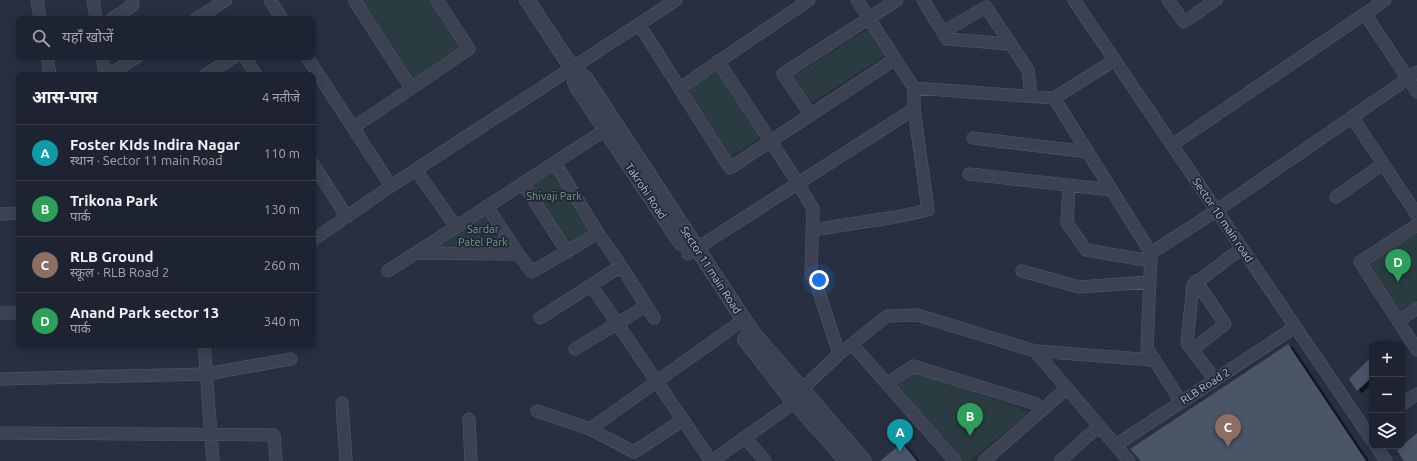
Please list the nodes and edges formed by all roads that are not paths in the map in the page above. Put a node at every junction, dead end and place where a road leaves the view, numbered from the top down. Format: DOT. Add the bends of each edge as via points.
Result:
graph roads {
  1 [pos="37,0"];
  2 [pos="93,0"];
  3 [pos="132,0"];
  4 [pos="226,0"];
  5 [pos="270,0"];
  6 [pos="354,0"];
  7 [pos="437,0"];
  8 [pos="527,0"];
  9 [pos="676,0"];
  10 [pos="809,0"];
  11 [pos="857,0"];
  12 [pos="897,0"];
  13 [pos="923,0"];
  14 [pos="1074,0"];
  15 [pos="1168,0"];
  16 [pos="1216,0"];
  17 [pos="1385,0"];
  18 [pos="1364,14"];
  19 [pos="40,16"];
  20 [pos="96,16"];
  21 [pos="116,16"];
  22 [pos="201,16"];
  23 [pos="280,16"];
  24 [pos="869,18"];
  25 [pos="639,24"];
  26 [pos="943,32"];
  27 [pos="1010,44"];
  28 [pos="895,59"];
  29 [pos="48,60"];
  30 [pos="102,60"];
  31 [pos="132,60"];
  32 [pos="229,60"];
  33 [pos="247,60"];
  34 [pos="309,60"];
  35 [pos="1115,60"];
  36 [pos="718,61"];
  37 [pos="572,68"];
  38 [pos="50,72"];
  39 [pos="104,72"];
  40 [pos="113,72"];
  41 [pos="210,72"];
  42 [pos="254,72"];
  43 [pos="1412,75"];
  44 [pos="412,88"];
  45 [pos="680,88"];
  46 [pos="914,88"];
  47 [pos="1417,92"];
  48 [pos="1031,96"];
  49 [pos="1054,98"];
  50 [pos="914,109"];
  51 [pos="811,115"];
  52 [pos="1352,117"];
  53 [pos="353,128"];
  54 [pos="605,130"];
  55 [pos="973,138"];
  56 [pos="771,141"];
  57 [pos="1172,145"];
  58 [pos="1088,152"];
  59 [pos="554,162"];
  60 [pos="1383,164"];
  61 [pos="316,169"];
  62 [pos="416,170"];
  63 [pos="969,174"];
  64 [pos="523,183"];
  65 [pos="798,183"];
  66 [pos="392,186"];
  67 [pos="1069,186"];
  68 [pos="1112,190"];
  69 [pos="1336,197"];
  70 [pos="487,206"];
  71 [pos="1216,211"];
  72 [pos="0,214"];
  73 [pos="16,214"];
  74 [pos="1417,215"];
  75 [pos="347,217"];
  76 [pos="1417,225"];
  77 [pos="456,227"];
  78 [pos="812,230"];
  79 [pos="598,233"];
  80 [pos="316,238"];
  81 [pos="1242,248"];
  82 [pos="693,251"];
  83 [pos="567,252"];
  84 [pos="416,253"];
  85 [pos="518,254"];
  86 [pos="1151,257"];
  87 [pos="621,266"];
  88 [pos="388,271"];
  89 [pos="1022,271"];
  90 [pos="1196,281"];
  91 [pos="1150,282"];
  92 [pos="591,285"];
  93 [pos="646,306"];
  94 [pos="1417,308"];
  95 [pos="0,313"];
  96 [pos="16,314"];
  97 [pos="540,318"];
  98 [pos="654,318"];
  99 [pos="1398,321"];
  100 [pos="618,324"];
  101 [pos="736,325"];
  102 [pos="1295,327"];
  103 [pos="852,344"];
  104 [pos="204,348"];
  105 [pos="575,349"];
  106 [pos="1192,350"];
  107 [pos="1417,350"];
  108 [pos="1035,351"];
  109 [pos="838,354"];
  110 [pos="290,359"];
  111 [pos="1154,360"];
  112 [pos="206,374"];
  113 [pos="1,379"];
  114 [pos="1214,380"];
  115 [pos="658,381"];
  116 [pos="887,384"];
  117 [pos="1067,388"];
  118 [pos="1417,394"];
  119 [pos="798,396"];
  120 [pos="1181,402"];
  121 [pos="1405,402"];
  122 [pos="342,403"];
  123 [pos="1042,410"];
  124 [pos="537,411"];
  125 [pos="469,419"];
  126 [pos="683,420"];
  127 [pos="1099,426"];
  128 [pos="1368,427"];
  129 [pos="590,429"];
  130 [pos="0,433"];
  131 [pos="211,435"];
  132 [pos="745,437"];
  133 [pos="1116,445"];
  134 [pos="1378,449"];
  135 [pos="214,461"];
  136 [pos="276,461"];
  137 [pos="346,461"];
  138 [pos="471,461"];
  139 [pos="712,461"];
  140 [pos="765,461"];
  141 [pos="847,461"];
  142 [pos="864,461"];
  143 [pos="955,461"];
  144 [pos="984,461"];
  145 [pos="1060,461"];
  146 [pos="1129,461"];
  147 [pos="1386,461"];
  1 -- 19 [label="street"];
  2 -- 20 [label="street"];
  3 -- 21 [label="street" via="133,5"];
  4 -- 22 [label="street"];
  5 -- 23 [label="street"];
  6 -- 44 [label="street"];
  7 -- 44 [label="street" via="469,49"];
  8 -- 37 [label="street"];
  9 -- 25 [label="street"];
  10 -- 36 [label="street"];
  11 -- 24 [label="street"];
  12 -- 24 [label="street"];
  13 -- 26 [label="street"];
  14 -- 35 [label="street, Sector 10 main road"];
  15 -- 16 [label="street" via="1184,22"];
  17 -- 18 [label="street"];
  18 -- 43 [label="street"];
  18 -- 57 [label="street"];
  24 -- 28 [label="street"];
  24 -- 51 [label="street" via="783,74"];
  25 -- 37 [label="street"];
  25 -- 45 [label="street"];
  26 -- 27 [label="street" via="947,39"];
  26 -- 27 [label="street" via="986,7"];
  27 -- 48 [label="street" via="1028,70"];
  28 -- 46 [label="street"];
  28 -- 51 [label="street"];
  29 -- 38 [label="street"];
  30 -- 39 [label="street"];
  31 -- 40 [label="street"];
  32 -- 41 [label="street"];
  33 -- 42 [label="street"];
  34 -- 53 [label="street"];
  35 -- 49 [label="street"];
  35 -- 57 [label="street, Sector 10 main road"];
  36 -- 45 [label="street"];
  36 -- 56 [label="street"];
  37 -- 54 [label="street, Takrohi Road" via="576,85"];
  37 -- 62 [label="street"];
  37 -- 82 [label="street, Sector 11 main Road" via="585,78"];
  43 -- 47 [label="street"];
  43 -- 52 [label="street"];
  44 -- 53 [label="street"];
  45 -- 56 [label="street" via="730,168"];
  46 -- 48 [label="street"];
  46 -- 50 [label="street"];
  48 -- 49 [label="street"];
  49 -- 58 [label="street"];
  50 -- 65 [label="street"];
  50 -- 78 [label="street" via="928,210"];
  51 -- 56 [label="street"];
  52 -- 60 [label="street"];
  52 -- 71 [label="street"];
  53 -- 66 [label="street"];
  54 -- 59 [label="street"];
  54 -- 82 [label="street, Takrohi Road"];
  55 -- 58 [label="street"];
  56 -- 65 [label="street"];
  57 -- 71 [label="street, Sector 10 main road"];
  58 -- 68 [label="street"];
  59 -- 64 [label="street"];
  59 -- 79 [label="street"];
  60 -- 69 [label="street"];
  60 -- 74 [label="street"];
  61 -- 75 [label="street"];
  62 -- 66 [label="street"];
  62 -- 77 [label="street"];
  63 -- 67 [label="street"];
  64 -- 70 [label="street"];
  64 -- 83 [label="street"];
  65 -- 78 [label="street" via="813,209"];
  65 -- 82 [label="street"];
  66 -- 75 [label="street"];
  67 -- 68 [label="street"];
  67 -- 86 [label="street" via="1067,223 1086,250"];
  68 -- 86 [label="street"];
  70 -- 77 [label="street"];
  70 -- 85 [label="street"];
  71 -- 81 [label="street, Sector 10 main road"];
  71 -- 86 [label="street"];
  72 -- 73 [label="street"];
  75 -- 80 [label="street"];
  76 -- 99 [label="street" via="1360,262"];
  77 -- 84 [label="street"];
  78 -- 109 [label="street" via="811,273"];
  79 -- 83 [label="street"];
  79 -- 87 [label="street"];
  81 -- 90 [label="street"];
  81 -- 102 [label="street, Sector 10 main road"];
  82 -- 101 [label="street, Takrohi Road"];
  82 -- 119 [label="street, Sector 11 main Road"];
  83 -- 85 [label="street" via="532,272"];
  84 -- 85 [label="street"];
  84 -- 88 [label="street"];
  86 -- 91 [label="street"];
  87 -- 92 [label="street"];
  87 -- 93 [label="street"];
  89 -- 91 [label="street" via="1079,287"];
  90 -- 106 [label="street" via="1192,285 1187,343"];
  90 -- 106 [label="street" via="1225,324"];
  91 -- 111 [label="street" via="1147,348"];
  92 -- 97 [label="street"];
  92 -- 100 [label="street"];
  93 -- 98 [label="street"];
  93 -- 100 [label="street"];
  94 -- 99 [label="street"];
  95 -- 96 [label="street"];
  99 -- 107 [label="street"];
  100 -- 105 [label="street"];
  100 -- 115 [label="street"];
  101 -- 115 [label="street"];
  101 -- 119 [label="street, Takrohi Road" via="748,344"];
  102 -- 114 [label="street, RLB Road 2"];
  102 -- 128 [label="street, Sector 10 main road"];
  103 -- 108 [label="street" via="887,316 917,315"];
  103 -- 109 [label="street"];
  103 -- 116 [label="street"];
  104 -- 112 [label="street"];
  106 -- 114 [label="street"];
  108 -- 111 [label="street"];
  108 -- 117 [label="street"];
  109 -- 119 [label="street"];
  110 -- 112 [label="street"];
  111 -- 120 [label="street"];
  112 -- 113 [label="street"];
  112 -- 131 [label="street"];
  114 -- 120 [label="street, RLB Road 2"];
  115 -- 126 [label="street"];
  115 -- 129 [label="street"];
  116 -- 123 [label="street" via="913,366 1036,404"];
  116 -- 143 [label="street"];
  117 -- 123 [label="street"];
  117 -- 127 [label="street"];
  118 -- 121 [label="street"];
  119 -- 132 [label="street"];
  119 -- 141 [label="street, Takrohi Road"];
  119 -- 142 [label="street, Sector 11 main Road"];
  120 -- 133 [label="street, RLB Road 2"];
  122 -- 137 [label="street"];
  123 -- 144 [label="street"];
  124 -- 129 [label="street"];
  125 -- 138 [label="street"];
  126 -- 129 [label="street" via="634,452"];
  126 -- 139 [label="street"];
  127 -- 133 [label="street"];
  127 -- 145 [label="street"];
  130 -- 131 [label="street"];
  131 -- 135 [label="street"];
  131 -- 136 [label="street" via="274,435"];
  132 -- 139 [label="street"];
  132 -- 140 [label="street"];
  133 -- 146 [label="street"];
  134 -- 147 [label="street"];
}
